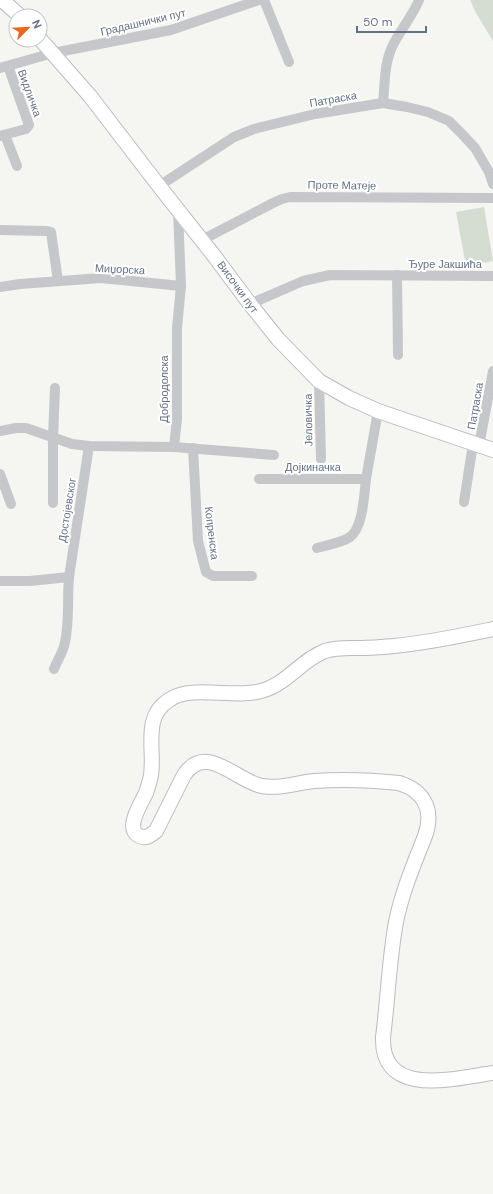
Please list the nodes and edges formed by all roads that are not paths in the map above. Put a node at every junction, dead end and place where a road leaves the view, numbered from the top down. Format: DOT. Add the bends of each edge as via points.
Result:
graph roads {
  1 [pos="2,0"];
  2 [pos="259,0"];
  3 [pos="264,0"];
  4 [pos="419,0"];
  5 [pos="11,8"];
  6 [pos="48,48"];
  7 [pos="53,53"];
  8 [pos="288,62"];
  9 [pos="4,67"];
  10 [pos="383,103"];
  11 [pos="2,135"];
  12 [pos="17,166"];
  13 [pos="493,184"];
  14 [pos="159,186"];
  15 [pos="493,198"];
  16 [pos="178,211"];
  17 [pos="0,230"];
  18 [pos="202,240"];
  19 [pos="397,275"];
  20 [pos="493,276"];
  21 [pos="58,281"];
  22 [pos="181,286"];
  23 [pos="0,287"];
  24 [pos="250,304"];
  25 [pos="398,354"];
  26 [pos="493,371"];
  27 [pos="319,381"];
  28 [pos="55,388"];
  29 [pos="378,411"];
  30 [pos="0,431"];
  31 [pos="53,438"];
  32 [pos="476,445"];
  33 [pos="89,446"];
  34 [pos="174,447"];
  35 [pos="192,448"];
  36 [pos="493,450"];
  37 [pos="274,455"];
  38 [pos="320,459"];
  39 [pos="0,474"];
  40 [pos="259,479"];
  41 [pos="366,479"];
  42 [pos="464,502"];
  43 [pos="53,503"];
  44 [pos="11,504"];
  45 [pos="317,548"];
  46 [pos="252,576"];
  47 [pos="69,577"];
  48 [pos="0,582"];
  49 [pos="493,629"];
  50 [pos="54,669"];
  51 [pos="493,1073"];
  1 -- 5 [label="main road"];
  2 -- 7 [label="street, Градашнички пут" via="171,30"];
  3 -- 8 [label="street"];
  4 -- 10 [label="street" via="389,55"];
  6 -- 7 [label="main road, Височки пут"];
  7 -- 9 [label="street, Видличка"];
  7 -- 14 [label="main road, Височки пут" via="90,96"];
  9 -- 11 [label="street, Видличка" via="29,125 26,129"];
  10 -- 13 [label="street, Патраска" via="428,112 449,121 475,148"];
  10 -- 14 [label="street, Патраска" via="315,114 254,129 234,137"];
  11 -- 12 [label="street, Видличка"];
  14 -- 16 [label="main road, Височки пут"];
  15 -- 18 [label="street, Проте Матеје" via="290,197 273,203"];
  16 -- 18 [label="main road, Височки пут"];
  16 -- 22 [label="street, Добродолска"];
  17 -- 21 [label="street" via="51,232"];
  18 -- 24 [label="main road, Височки пут"];
  19 -- 20 [label="street, Ђуре Јакшића"];
  19 -- 24 [label="street, Ђуре Јакшића" via="322,276 303,281"];
  19 -- 25 [label="street, Ђуре Јакшића"];
  21 -- 22 [label="street, Миџорска" via="101,278"];
  21 -- 23 [label="street, Миџорска"];
  22 -- 34 [label="street, Добродолска" via="177,328 177,419"];
  24 -- 27 [label="main road, Височки пут" via="278,339"];
  26 -- 32 [label="street, Патраска"];
  27 -- 29 [label="main road, Височки пут"];
  27 -- 38 [label="street, Јеловичка"];
  28 -- 31 [label="street"];
  29 -- 32 [label="main road, Височки пут"];
  29 -- 41 [label="street"];
  30 -- 31 [label="street" via="26,428"];
  31 -- 33 [label="street"];
  31 -- 43 [label="street"];
  32 -- 36 [label="main road, Височки пут"];
  32 -- 42 [label="street, Патраска"];
  33 -- 34 [label="street"];
  33 -- 47 [label="street, Достојевског"];
  34 -- 35 [label="street"];
  35 -- 37 [label="street"];
  35 -- 46 [label="street, Копренска" via="198,541 206,572 213,576"];
  39 -- 44 [label="street"];
  40 -- 41 [label="street, Дојкиначка"];
  41 -- 45 [label="street" via="360,524 356,531 346,539"];
  47 -- 48 [label="street"];
  47 -- 50 [label="street, Достојевског" via="67,630 64,647"];
  49 -- 51 [label="main road" via="416,644 376,648 335,648 315,656 271,688 249,694 194,692 177,695 163,704 154,719 151,776 133,824 137,834 141,836 148,837 156,831 188,769 203,761 214,762 246,780 276,788 333,780 399,783 415,790 426,803 429,820 426,836 405,886 396,922 383,1037 384,1051 394,1069 404,1076 417,1080 441,1080"];
}
